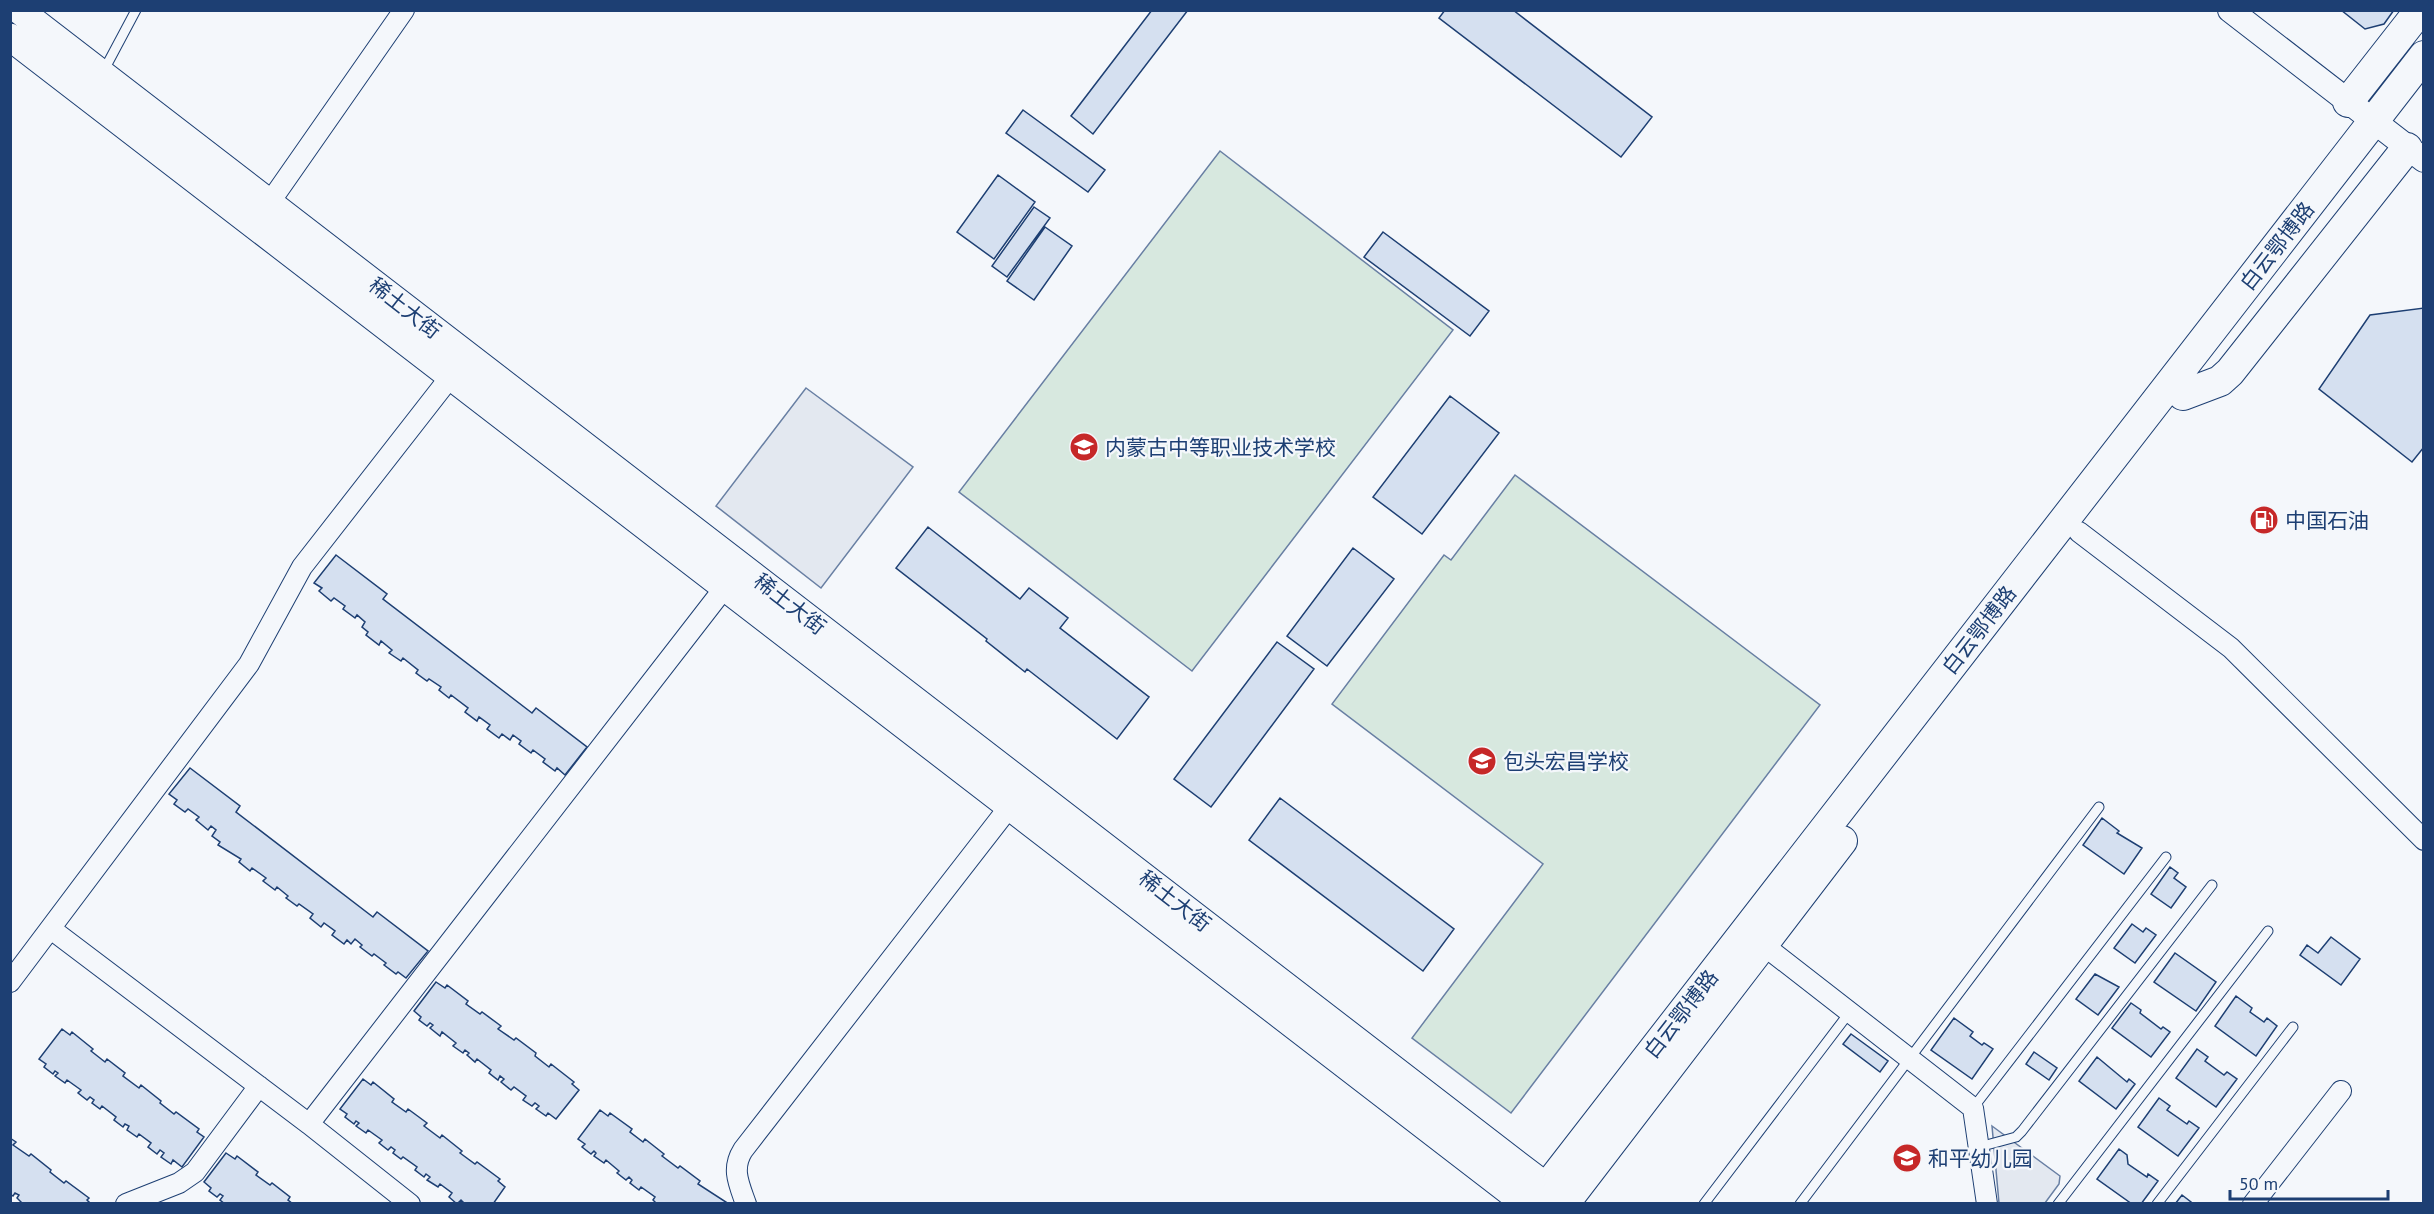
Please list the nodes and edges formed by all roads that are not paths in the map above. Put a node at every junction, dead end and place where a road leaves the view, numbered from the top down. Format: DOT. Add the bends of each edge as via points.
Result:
graph roads {
  1 [pos="19,10"];
  2 [pos="136,10"];
  3 [pos="404,10"];
  4 [pos="2230,10"];
  5 [pos="2420,10"];
  6 [pos="10,37"];
  7 [pos="2424,56"];
  8 [pos="102,75"];
  9 [pos="2424,81"];
  10 [pos="2348,102"];
  11 [pos="2397,140"];
  12 [pos="262,214"];
  13 [pos="451,376"];
  14 [pos="2079,532"];
  15 [pos="725,587"];
  16 [pos="1010,806"];
  17 [pos="2099,807"];
  18 [pos="2424,840"];
  19 [pos="2166,857"];
  20 [pos="2212,885"];
  21 [pos="51,929"];
  22 [pos="2268,931"];
  23 [pos="1762,945"];
  24 [pos="10,982"];
  25 [pos="1849,1013"];
  26 [pos="2293,1027"];
  27 [pos="1908,1060"];
  28 [pos="259,1086"];
  29 [pos="2341,1091"];
  30 [pos="1973,1108"];
  31 [pos="309,1125"];
  32 [pos="1979,1147"];
  33 [pos="1545,1200"];
  34 [pos="126,1203"];
  35 [pos="410,1203"];
  36 [pos="746,1203"];
  37 [pos="1704,1203"];
  38 [pos="1800,1203"];
  39 [pos="1987,1203"];
  40 [pos="2058,1203"];
  41 [pos="2157,1203"];
  42 [pos="2253,1203"];
  1 -- 8 [label="main road, 稀土大街"];
  2 -- 8 [label="lane"];
  3 -- 12 [label="street"];
  4 -- 10 [label="street"];
  5 -- 10 [label="main road"];
  6 -- 12 [label="main road, 稀土大街"];
  7 -- 11 [label="main road, 白云鄂博路"];
  8 -- 12 [label="main road, 稀土大街"];
  9 -- 11 [label="main road, 白云鄂博路"];
  10 -- 11 [label="street"];
  11 -- 14 [label="main road, 白云鄂博路" via="2230,372 2220,381 2182,395"];
  11 -- 33 [label="main road, 白云鄂博路"];
  12 -- 13 [label="main road, 稀土大街"];
  12 -- 33 [label="main road, 稀土大街"];
  13 -- 15 [label="main road, 稀土大街"];
  13 -- 21 [label="street" via="302,567 249,664"];
  14 -- 18 [label="street" via="2231,648"];
  14 -- 23 [label="main road, 白云鄂博路"];
  15 -- 16 [label="main road, 稀土大街"];
  15 -- 31 [label="street"];
  16 -- 33 [label="main road, 稀土大街"];
  16 -- 36 [label="street" via="743,1150 735,1168"];
  17 -- 27 [label="lane"];
  19 -- 30 [label="lane"];
  20 -- 32 [label="lane" via="2022,1131 2016,1137"];
  21 -- 24 [label="street"];
  21 -- 28 [label="street"];
  22 -- 40 [label="lane"];
  23 -- 25 [label="street"];
  23 -- 33 [label="main road, 白云鄂博路"];
  25 -- 27 [label="street"];
  25 -- 37 [label="lane"];
  26 -- 41 [label="lane"];
  27 -- 30 [label="street"];
  27 -- 38 [label="lane"];
  28 -- 31 [label="street"];
  28 -- 34 [label="street" via="195,1172 179,1183"];
  29 -- 42 [label="street"];
  30 -- 32 [label="street"];
  31 -- 35 [label="street"];
  32 -- 39 [label="street"];
}
